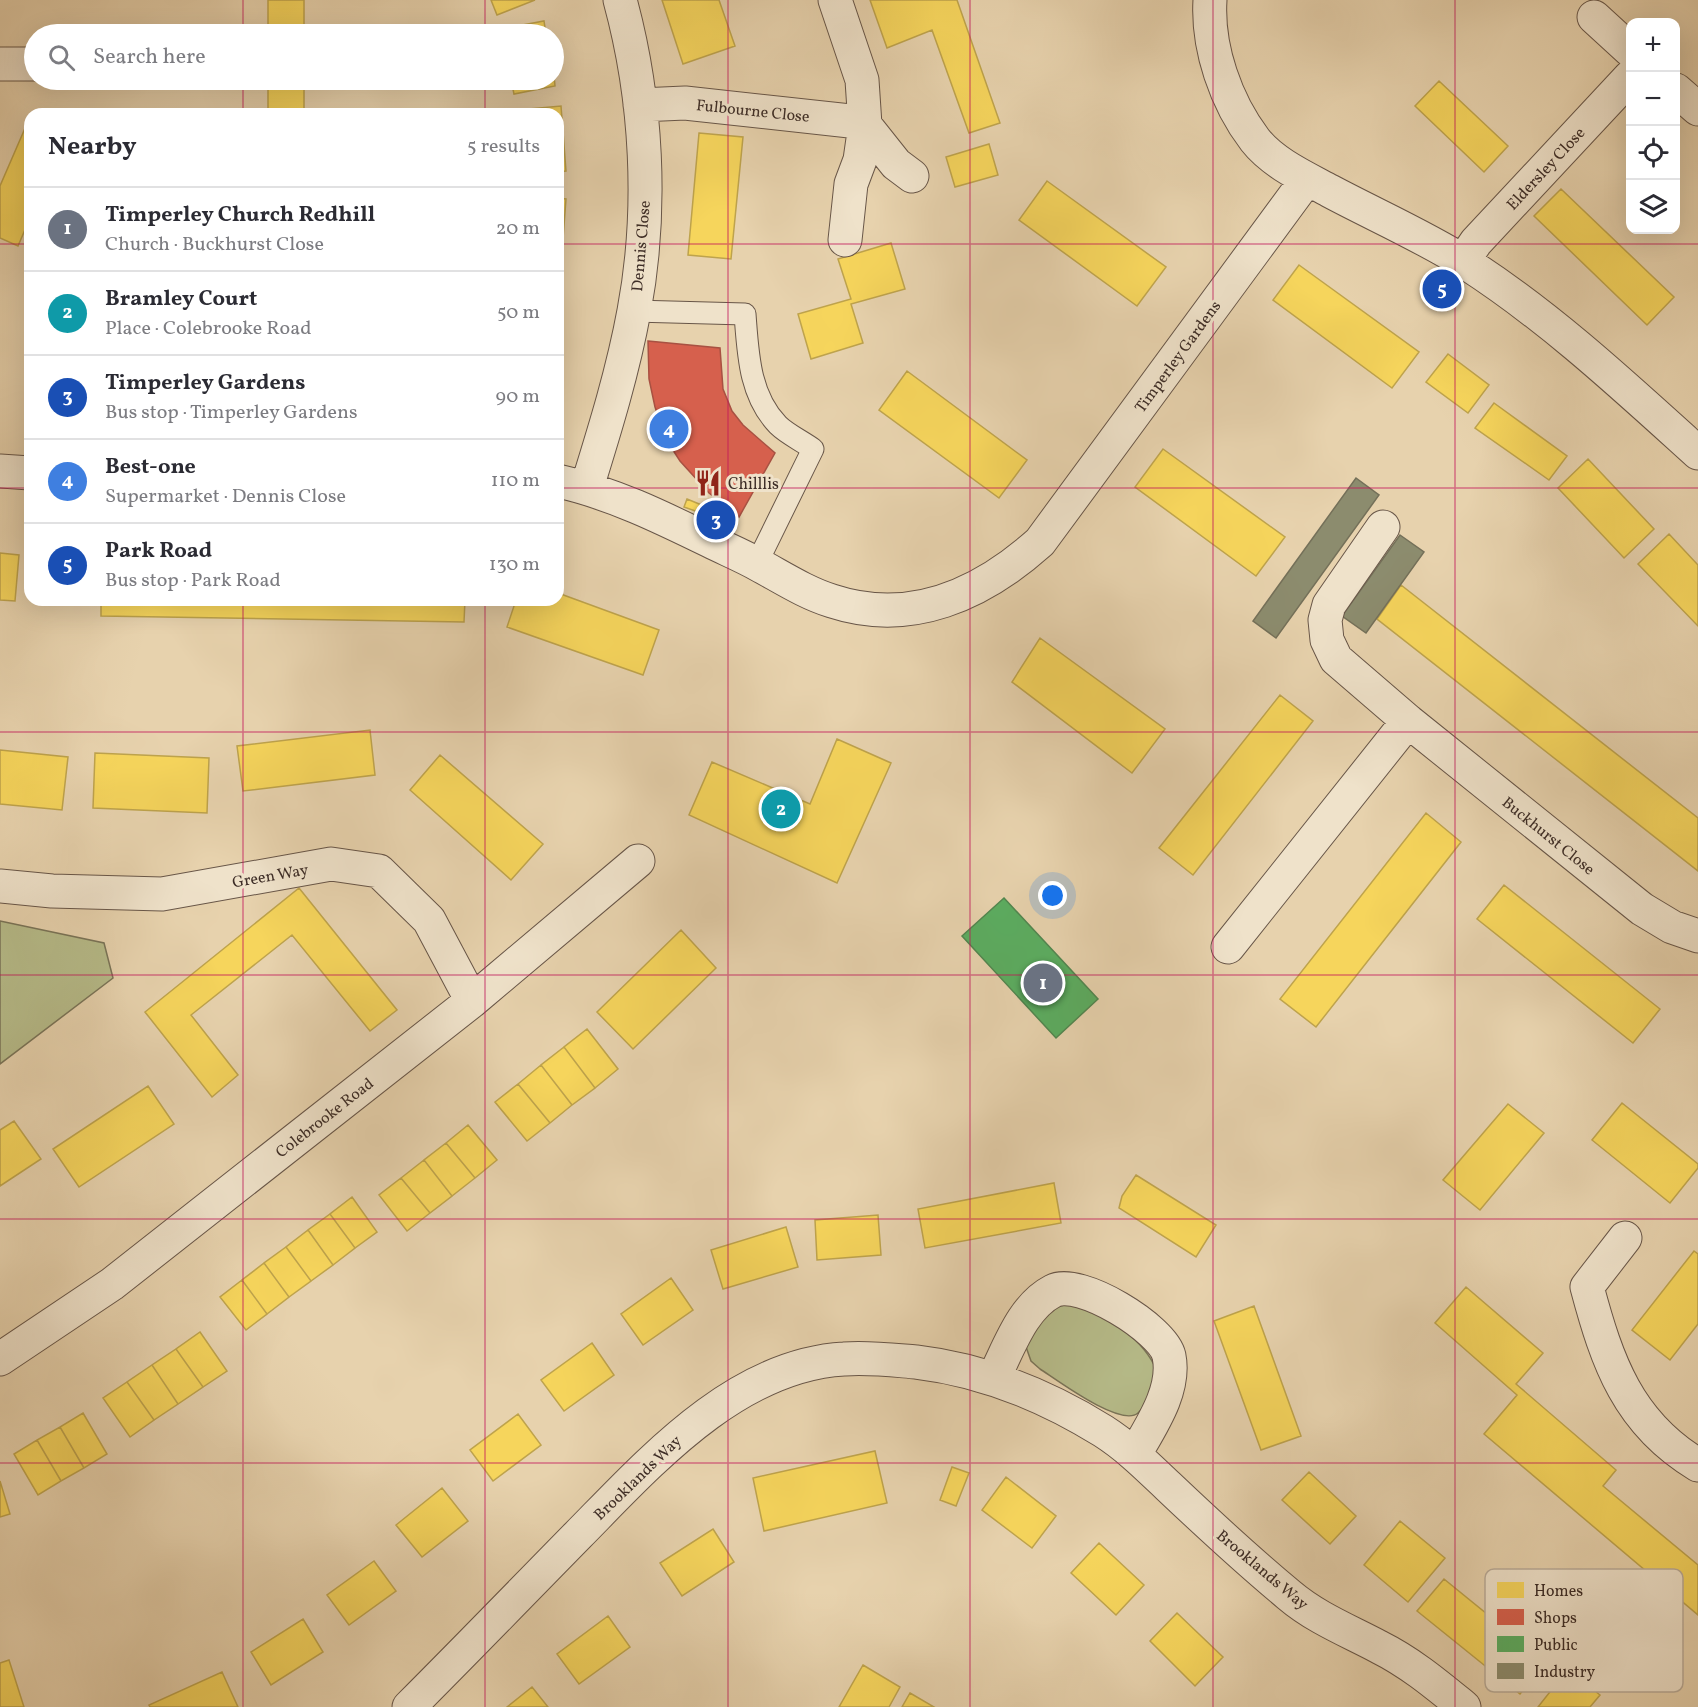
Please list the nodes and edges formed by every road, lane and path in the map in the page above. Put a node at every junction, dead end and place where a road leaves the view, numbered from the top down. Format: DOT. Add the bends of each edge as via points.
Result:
graph roads {
  1 [pos="620,0"];
  2 [pos="835,0"];
  3 [pos="1210,0"];
  4 [pos="1594,16"];
  5 [pos="1626,46"];
  6 [pos="24,63"];
  7 [pos="0,64"];
  8 [pos="1626,81"];
  9 [pos="1680,93"];
  10 [pos="640,105"];
  11 [pos="1698,109"];
  12 [pos="865,125"];
  13 [pos="912,176"];
  14 [pos="1307,179"];
  15 [pos="845,240"];
  16 [pos="1463,261"];
  17 [pos="634,311"];
  18 [pos="1698,453"];
  19 [pos="0,471"];
  20 [pos="24,473"];
  21 [pos="573,484"];
  22 [pos="1383,527"];
  23 [pos="757,563"];
  24 [pos="1408,721"];
  25 [pos="638,861"];
  26 [pos="0,886"];
  27 [pos="1698,936"];
  28 [pos="1228,947"];
  29 [pos="472,1001"];
  30 [pos="1625,1238"];
  31 [pos="0,1359"];
  32 [pos="994,1377"];
  33 [pos="1135,1454"];
  34 [pos="1698,1465"];
  35 [pos="409,1707"];
  36 [pos="1464,1707"];
  1 -- 10 [label="street, Dennis Close" via="631,39"];
  2 -- 12 [label="street" via="862,80"];
  3 -- 14 [label="street" via="1213,49 1236,111 1272,157"];
  4 -- 5 [label="street"];
  6 -- 7 [label="street"];
  8 -- 16 [label="street, Eldersley Close" via="1476,242"];
  9 -- 11 [label="street"];
  10 -- 12 [label="street, Fulbourne Close" via="686,103 825,117"];
  10 -- 17 [label="street, Dennis Close" via="643,219"];
  12 -- 13 [label="street" via="896,164"];
  12 -- 15 [label="street" via="860,160 851,184"];
  14 -- 16 [label="street"];
  14 -- 23 [label="street, Timperley Gardens" via="1040,542 1012,567 939,605 902,609 833,602"];
  16 -- 18 [label="street" via="1560,332"];
  17 -- 21 [label="street, Dennis Close" via="615,396"];
  17 -- 23 [label="lane" via="745,314 753,382 764,407 779,426 813,448"];
  19 -- 20 [label="street"];
  21 -- 23 [label="street, Timperley Gardens" via="651,513"];
  22 -- 24 [label="street, Buckhurst Close" via="1329,605 1325,620 1327,640 1336,659"];
  24 -- 27 [label="street, Buckhurst Close" via="1642,909 1672,927"];
  24 -- 28 [label="street"];
  25 -- 29 [label="street, Colebrooke Road"];
  26 -- 29 [label="street, Green Way" via="162,894 332,864 379,871 429,920"];
  29 -- 31 [label="street, Colebrooke Road" via="112,1284"];
  30 -- 34 [label="street" via="1587,1287 1600,1337 1629,1400 1654,1430"];
  32 -- 33 [label="street, Brooklands Way" via="1056,1405"];
  32 -- 33 [label="street" via="1018,1330 1040,1300 1064,1288 1082,1290 1101,1300 1155,1333 1169,1357 1167,1390"];
  32 -- 35 [label="street, Brooklands Way" via="937,1365 841,1359 802,1366 733,1398 668,1444"];
  33 -- 36 [label="street, Brooklands Way" via="1291,1597 1325,1620 1422,1672"];
}
